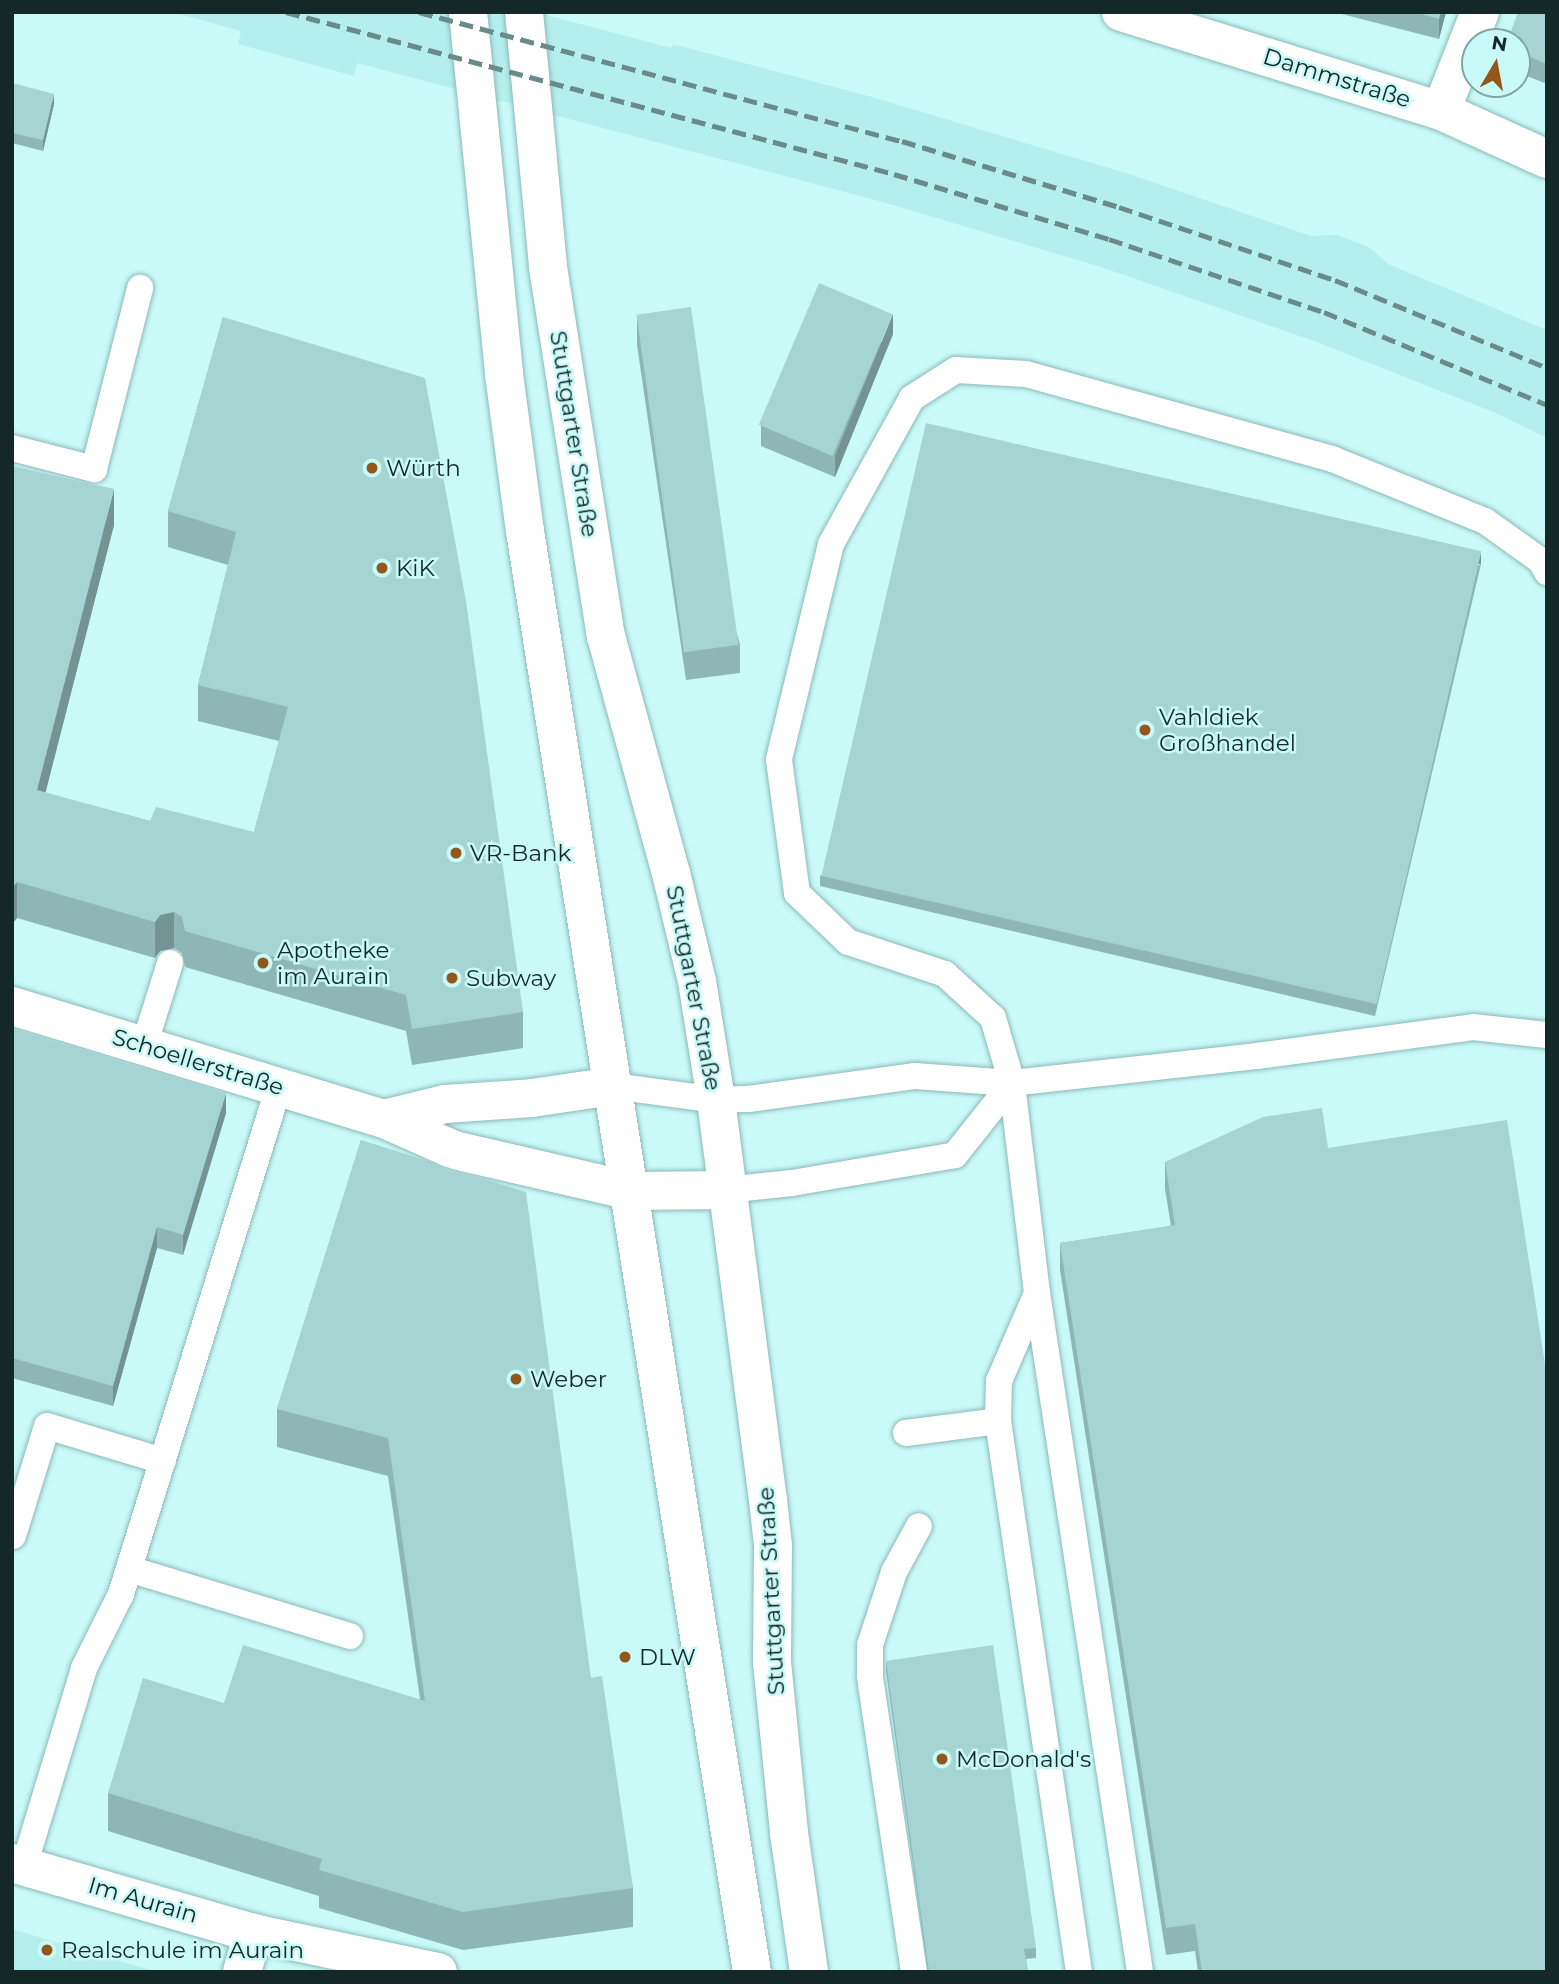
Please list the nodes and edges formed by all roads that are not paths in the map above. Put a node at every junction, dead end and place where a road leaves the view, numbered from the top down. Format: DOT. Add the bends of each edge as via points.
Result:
graph roads {
  1 [pos="468,12"];
  2 [pos="524,12"];
  3 [pos="1121,12"];
  4 [pos="1480,12"];
  5 [pos="1441,111"];
  6 [pos="1547,159"];
  7 [pos="140,288"];
  8 [pos="12,448"];
  9 [pos="1547,572"];
  10 [pos="170,963"];
  11 [pos="12,1006"];
  12 [pos="1547,1035"];
  13 [pos="144,1046"];
  14 [pos="1012,1083"];
  15 [pos="279,1086"];
  16 [pos="613,1086"];
  17 [pos="716,1100"];
  18 [pos="384,1119"];
  19 [pos="631,1191"];
  20 [pos="726,1191"];
  21 [pos="1037,1293"];
  22 [pos="998,1421"];
  23 [pos="906,1433"];
  24 [pos="159,1473"];
  25 [pos="919,1526"];
  26 [pos="13,1536"];
  27 [pos="129,1569"];
  28 [pos="350,1636"];
  29 [pos="18,1865"];
  30 [pos="253,1933"];
  31 [pos="242,1972"];
  32 [pos="438,1972"];
  33 [pos="752,1972"];
  34 [pos="809,1972"];
  35 [pos="914,1972"];
  36 [pos="1079,1972"];
  37 [pos="1140,1972"];
  1 -- 16 [label="main road" via="504,374"];
  2 -- 17 [label="main road, Stuttgarter Straße" via="548,267 606,636 678,900 697,981"];
  3 -- 5 [label="main road, Dammstraße"];
  4 -- 5 [label="main road"];
  5 -- 6 [label="main road, Dammstraße"];
  7 -- 8 [label="lane" via="94,469"];
  9 -- 14 [label="lane" via="1541,561 1485,521 1332,459 1026,374 956,370 912,398 831,544 779,759 797,893 848,942 945,974 993,1018"];
  10 -- 13 [label="lane"];
  11 -- 13 [label="main road, Schoellerstraße"];
  12 -- 14 [label="lane" via="1473,1027"];
  13 -- 15 [label="main road, Schoellerstraße"];
  14 -- 17 [label="lane" via="915,1076 782,1096"];
  14 -- 20 [label="lane" via="955,1155"];
  14 -- 21 [label="lane"];
  15 -- 18 [label="main road, Schoellerstraße"];
  15 -- 24 [label="lane"];
  16 -- 17 [label="lane"];
  16 -- 18 [label="main road" via="445,1104"];
  16 -- 19 [label="main road"];
  17 -- 20 [label="main road, Stuttgarter Straße"];
  18 -- 19 [label="main road, Schoellerstraße" via="454,1150"];
  19 -- 20 [label="main road, Schoellerstraße"];
  19 -- 33 [label="main road"];
  20 -- 34 [label="main road, Stuttgarter Straße" via="772,1534 772,1662"];
  21 -- 22 [label="lane" via="999,1381"];
  21 -- 37 [label="lane"];
  22 -- 23 [label="lane"];
  22 -- 36 [label="lane"];
  24 -- 26 [label="lane" via="47,1426"];
  24 -- 27 [label="lane"];
  25 -- 35 [label="lane" via="894,1572 870,1646 870,1676"];
  27 -- 28 [label="lane"];
  27 -- 29 [label="lane" via="84,1668"];
  29 -- 30 [label="main road, Im Aurain"];
  30 -- 31 [label="main road"];
  30 -- 32 [label="main road, Im Aurain"];
}
